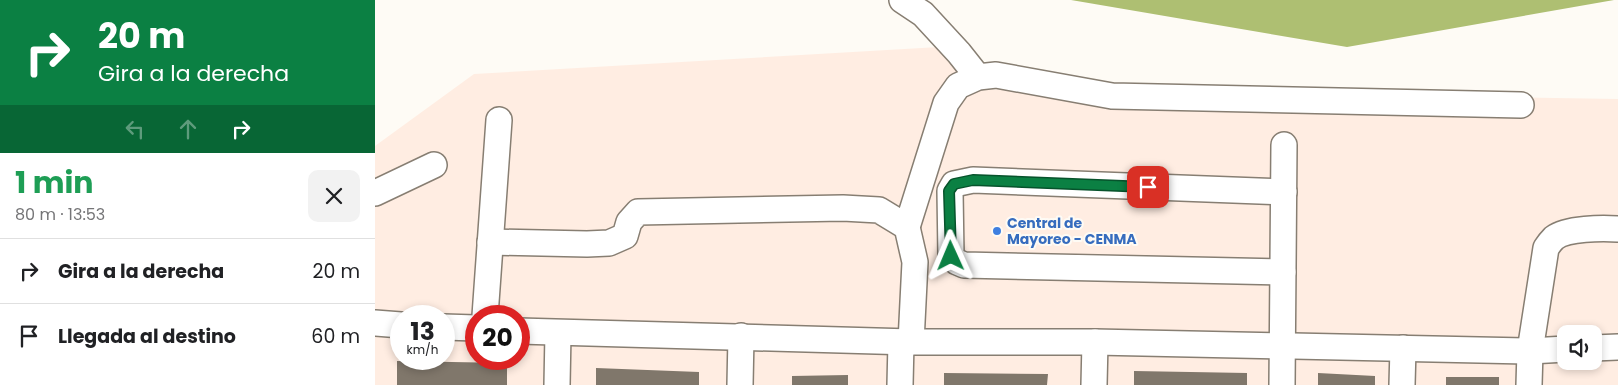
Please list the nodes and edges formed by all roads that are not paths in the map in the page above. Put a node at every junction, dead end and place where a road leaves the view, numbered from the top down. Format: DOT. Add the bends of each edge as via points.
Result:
graph roads {
  1 [pos="902,0"];
  2 [pos="978,77"];
  3 [pos="1521,105"];
  4 [pos="499,120"];
  5 [pos="1284,145"];
  6 [pos="434,165"];
  7 [pos="1284,192"];
  8 [pos="375,193"];
  9 [pos="907,227"];
  10 [pos="1618,229"];
  11 [pos="490,242"];
  12 [pos="1283,272"];
  13 [pos="486,305"];
  14 [pos="375,324"];
  15 [pos="390,325"];
  16 [pos="530,332"];
  17 [pos="558,333"];
  18 [pos="741,336"];
  19 [pos="906,342"];
  20 [pos="1095,342"];
  21 [pos="1283,346"];
  22 [pos="1618,347"];
  23 [pos="1403,348"];
  24 [pos="1602,348"];
  25 [pos="1557,349"];
  26 [pos="1530,350"];
  27 [pos="557,385"];
  28 [pos="740,385"];
  29 [pos="900,385"];
  30 [pos="1094,385"];
  31 [pos="1283,385"];
  32 [pos="1402,385"];
  33 [pos="1529,385"];
  1 -- 2 [label="street" via="923,14"];
  2 -- 3 [label="street" via="996,76 1112,96"];
  2 -- 9 [label="street" via="958,86 946,103"];
  4 -- 11 [label="street"];
  5 -- 7 [label="street"];
  6 -- 8 [label="street"];
  7 -- 12 [label="street"];
  7 -- 12 [label="street" via="973,180 954,184 949,191 951,256 964,265"];
  9 -- 11 [label="street" via="879,210 638,212 629,222 625,236 609,243"];
  9 -- 19 [label="street" via="915,262"];
  10 -- 26 [label="street" via="1572,232 1555,237 1546,248"];
  11 -- 13 [label="street"];
  12 -- 21 [label="street"];
  14 -- 15 [label="street"];
  16 -- 17 [label="street"];
  17 -- 18 [label="street"];
  17 -- 27 [label="street"];
  18 -- 19 [label="street"];
  18 -- 28 [label="street"];
  19 -- 20 [label="street"];
  19 -- 29 [label="street"];
  20 -- 21 [label="street"];
  20 -- 30 [label="street"];
  21 -- 23 [label="street"];
  21 -- 31 [label="street"];
  22 -- 24 [label="street"];
  23 -- 26 [label="street"];
  23 -- 32 [label="street"];
  25 -- 26 [label="street"];
  26 -- 33 [label="street"];
}
